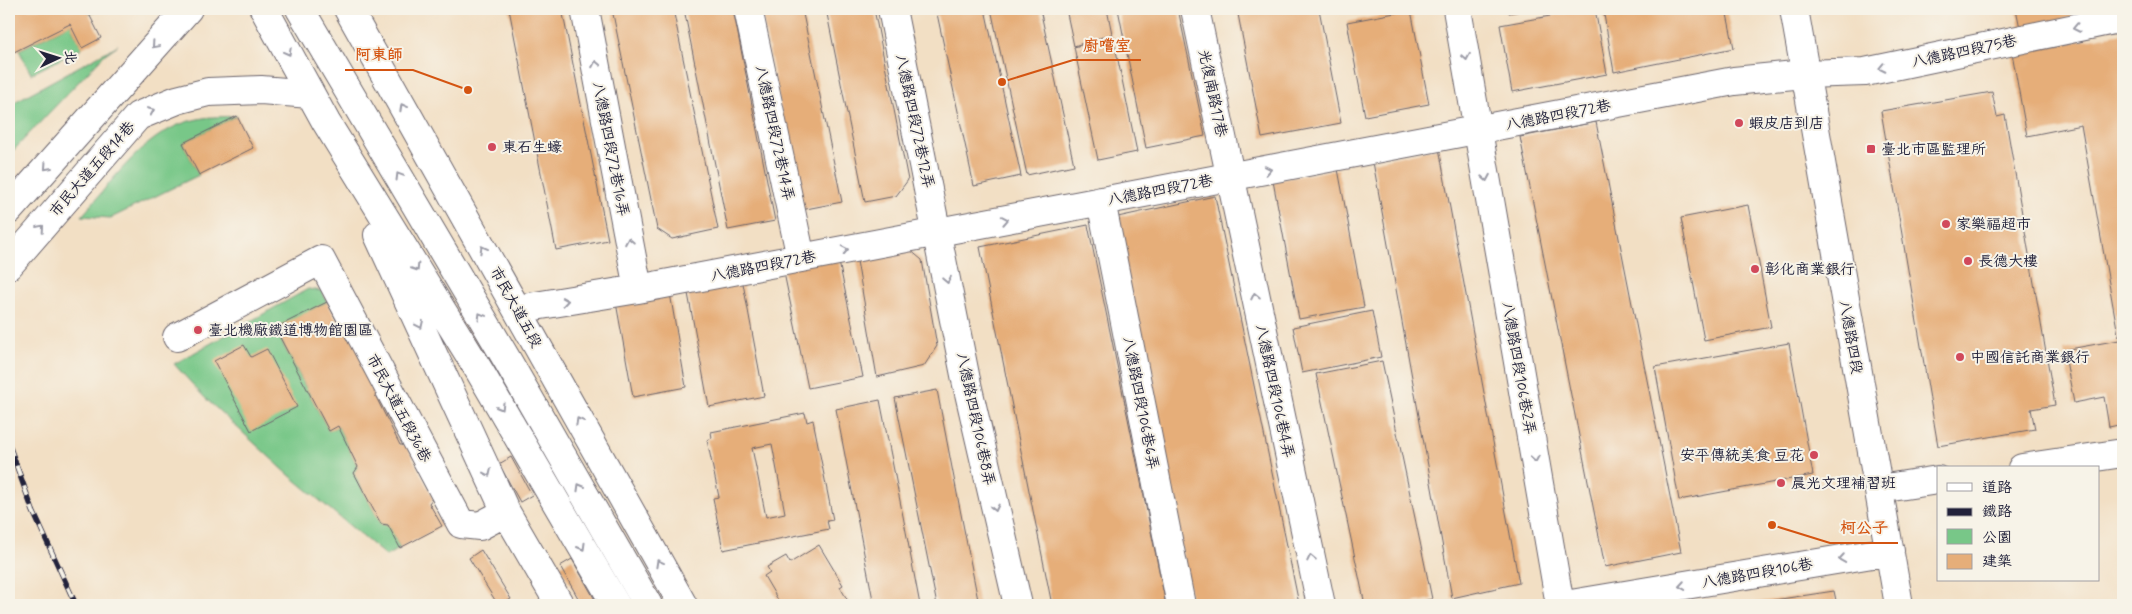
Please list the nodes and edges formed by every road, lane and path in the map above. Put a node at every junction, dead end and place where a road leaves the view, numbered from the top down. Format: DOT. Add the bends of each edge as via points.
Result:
graph roads {
  1 [pos="188,9"];
  2 [pos="264,9"];
  3 [pos="300,9"];
  4 [pos="348,9"];
  5 [pos="585,9"];
  6 [pos="748,9"];
  7 [pos="892,9"];
  8 [pos="1195,9"];
  9 [pos="1457,9"];
  10 [pos="1794,9"];
  11 [pos="2123,18"];
  12 [pos="1804,74"];
  13 [pos="310,94"];
  14 [pos="326,122"];
  15 [pos="1478,130"];
  16 [pos="1230,177"];
  17 [pos="1101,201"];
  18 [pos="9,210"];
  19 [pos="937,233"];
  20 [pos="801,258"];
  21 [pos="9,265"];
  22 [pos="638,289"];
  23 [pos="517,309"];
  24 [pos="177,337"];
  25 [pos="2123,453"];
  26 [pos="2035,466"];
  27 [pos="1937,480"];
  28 [pos="1878,489"];
  29 [pos="506,512"];
  30 [pos="1890,551"];
  31 [pos="560,605"];
  32 [pos="616,605"];
  33 [pos="648,605"];
  34 [pos="683,605"];
  35 [pos="1018,605"];
  36 [pos="1182,605"];
  37 [pos="1321,605"];
  38 [pos="1560,605"];
  39 [pos="1565,605"];
  40 [pos="1900,605"];
  1 -- 18 [label="main road, one-way"];
  2 -- 13 [label="main road, one-way"];
  33 -- 3 [label="main road, one-way"];
  23 -- 4 [label="main road, 市民大道五段, one-way"];
  22 -- 5 [label="main road, 八德路四段72巷16弄, one-way"];
  6 -- 20 [label="main road, 八德路四段72巷14弄"];
  7 -- 19 [label="main road, 八德路四段72巷12弄"];
  8 -- 16 [label="main road, 光復南路17巷"];
  9 -- 15 [label="main road, 八德路四段106巷2弄, one-way"];
  10 -- 12 [label="main road, 八德路四段"];
  11 -- 12 [label="main road, 八德路四段75巷, one-way" via="1865,72"];
  12 -- 15 [label="main road, 八德路四段72巷" via="1742,80"];
  12 -- 28 [label="main road, 八德路四段"];
  13 -- 14 [label="main road"];
  21 -- 13 [label="main road, 市民大道五段14巷, one-way" via="138,116 208,92 261,90"];
  14 -- 29 [label="main road, one-way"];
  14 -- 32 [label="main road, one-way" via="480,372"];
  16 -- 15 [label="main road, 八德路四段72巷, one-way"];
  15 -- 38 [label="main road, 八德路四段106巷2弄, one-way"];
  16 -- 17 [label="main road, 八德路四段72巷"];
  37 -- 16 [label="main road, 八德路四段106巷4弄, one-way"];
  19 -- 17 [label="main road, 八德路四段72巷, one-way"];
  17 -- 36 [label="main road, 八德路四段106巷6弄"];
  20 -- 19 [label="main road, 八德路四段72巷, one-way"];
  19 -- 35 [label="main road, 八德路四段106巷8弄, one-way" via="966,380"];
  20 -- 22 [label="main road, 八德路四段72巷"];
  23 -- 22 [label="main road, 八德路四段72巷, one-way"];
  34 -- 23 [label="main road, 市民大道五段, one-way"];
  24 -- 29 [label="main road, 市民大道五段36巷" via="321,260 461,524 480,526"];
  25 -- 26 [label="main road"];
  27 -- 28 [label="main road"];
  28 -- 30 [label="main road, 八德路四段"];
  29 -- 31 [label="main road"];
  30 -- 39 [label="main road, 八德路四段106巷, one-way"];
  30 -- 40 [label="main road, 八德路四段"];
}
